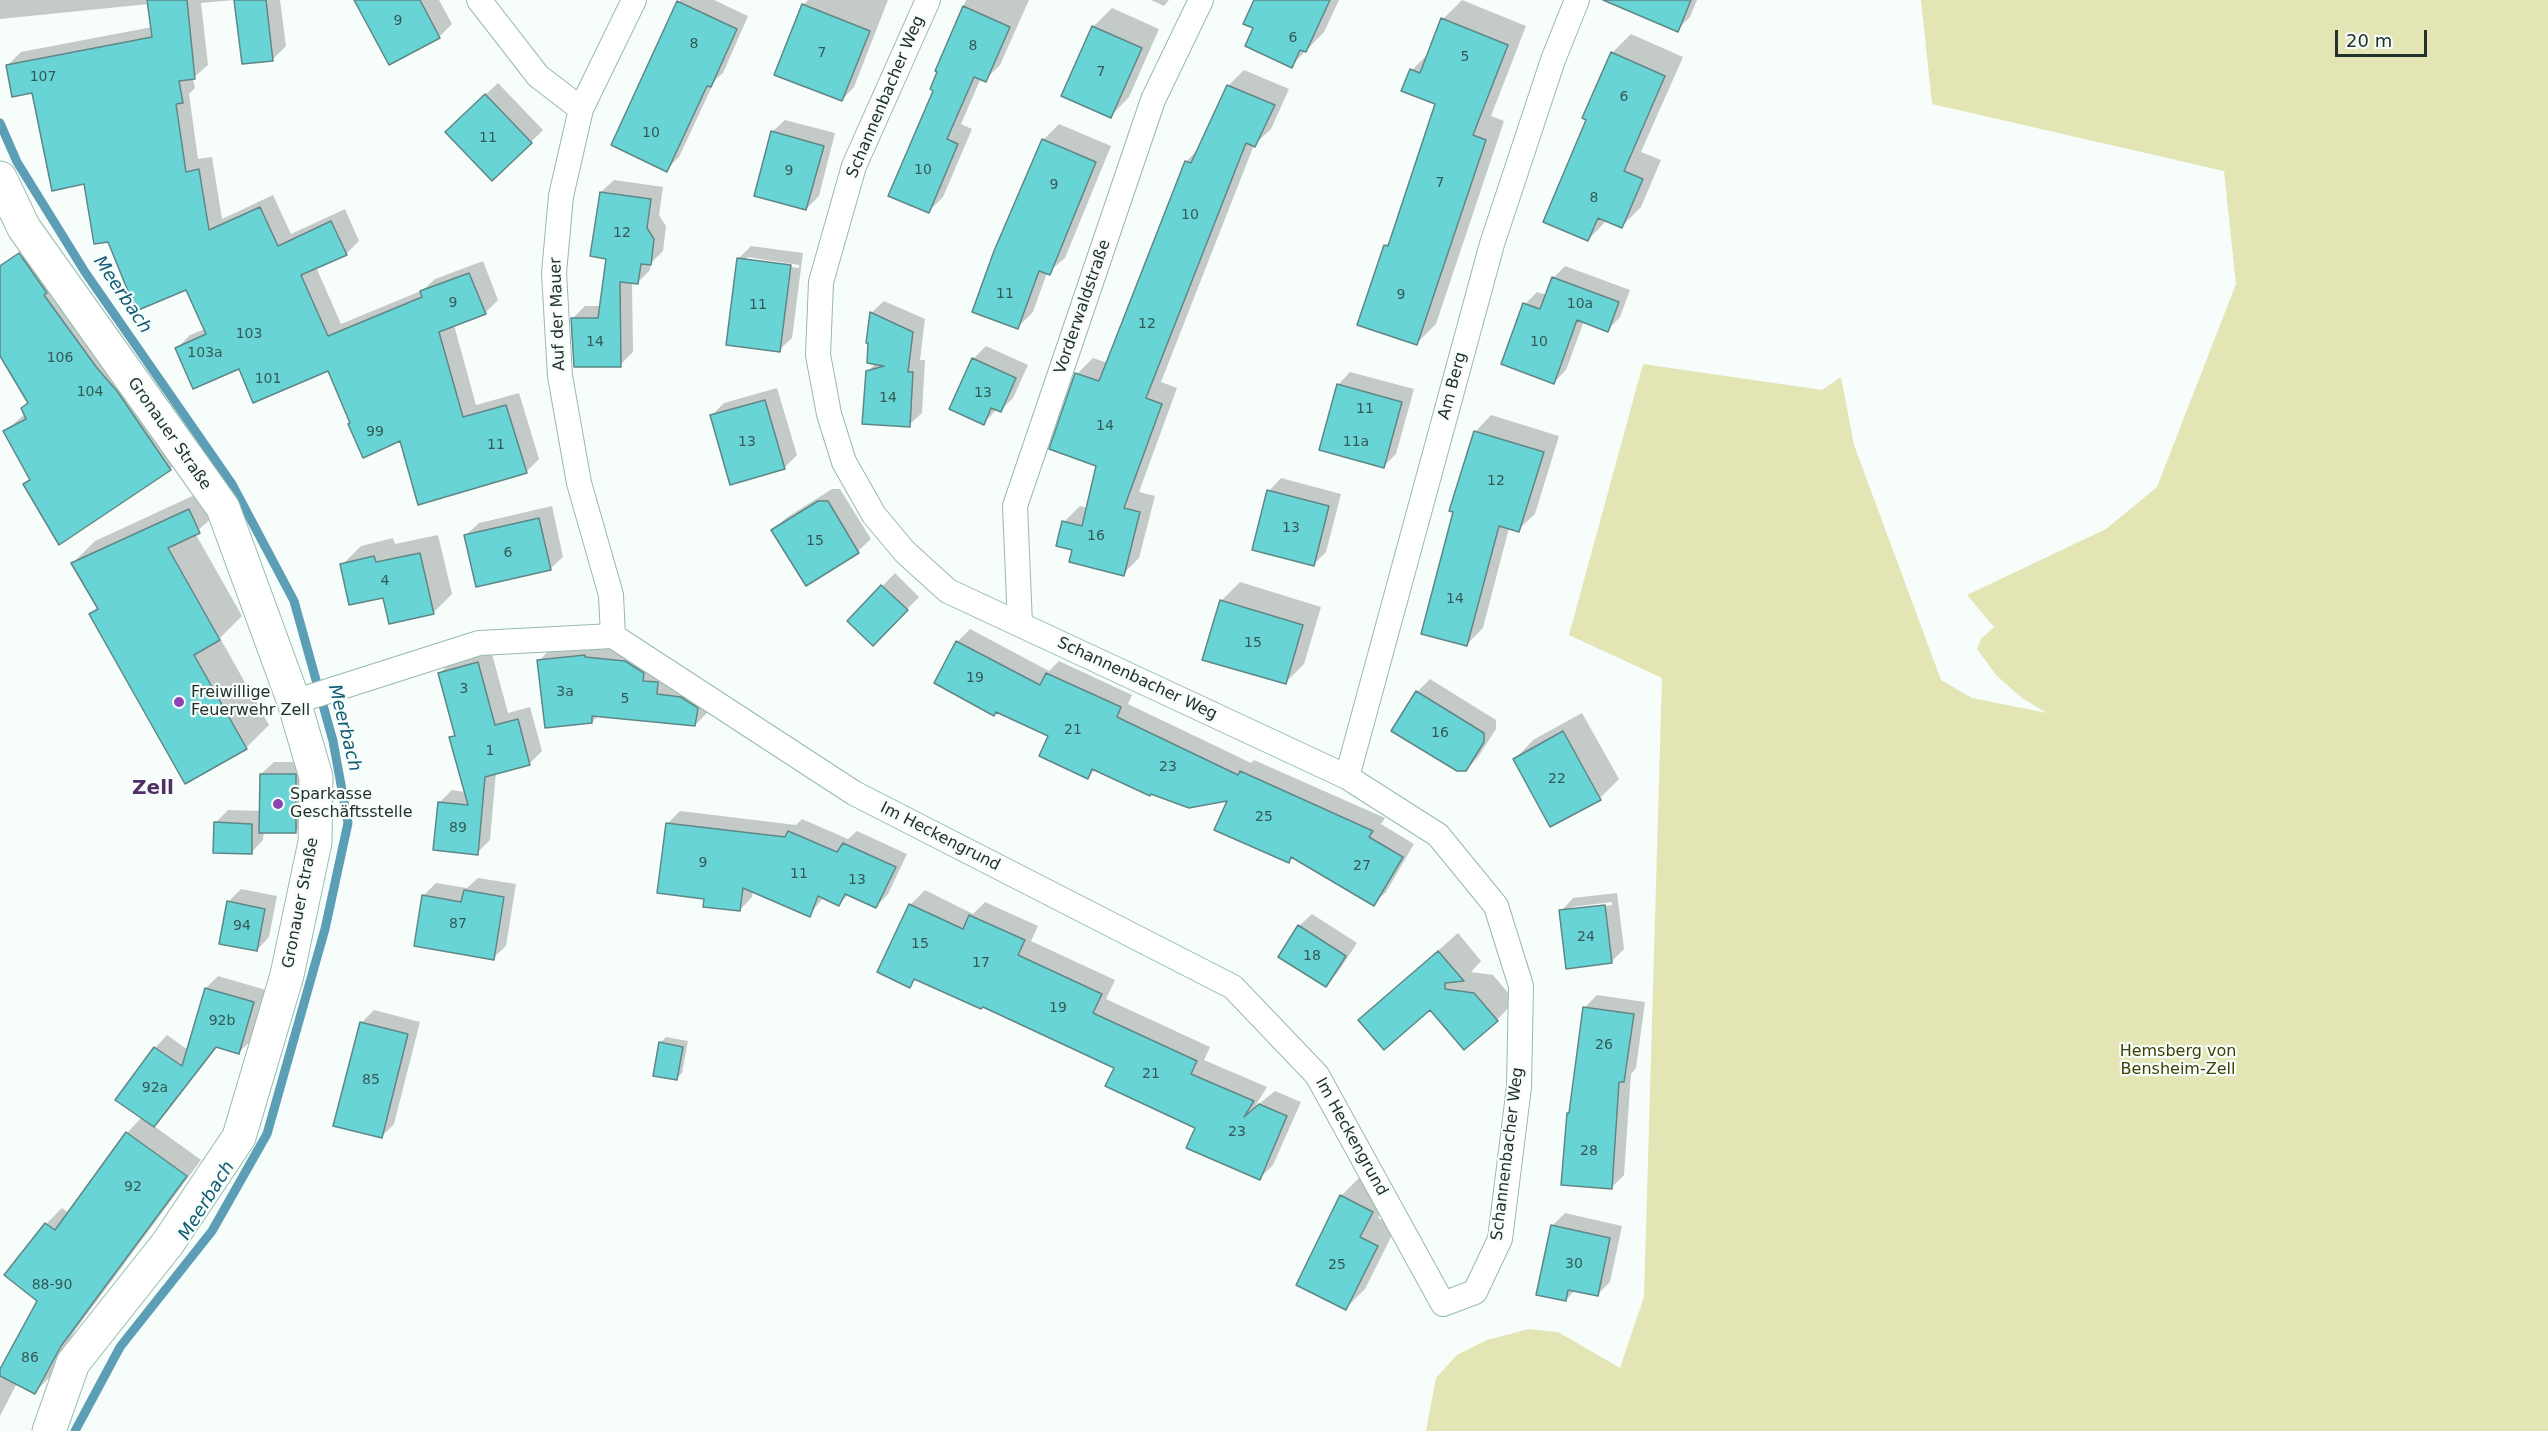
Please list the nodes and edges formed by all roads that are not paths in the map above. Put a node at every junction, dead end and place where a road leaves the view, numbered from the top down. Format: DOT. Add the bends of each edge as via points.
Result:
graph roads {
  1 [pos="479,0"];
  2 [pos="634,0"];
  3 [pos="928,0"];
  4 [pos="1201,0"];
  5 [pos="1577,0"];
  6 [pos="581,110"];
  7 [pos="0,178"];
  8 [pos="1020,624"];
  9 [pos="613,636"];
  10 [pos="312,697"];
  11 [pos="1347,777"];
  12 [pos="1443,1304"];
  13 [pos="49,1431"];
  1 -- 6 [label="street" via="538,76"];
  2 -- 6 [label="street, Auf der Mauer"];
  3 -- 8 [label="street, Schannenbacher Weg" via="854,166 821,282 818,355 829,414 844,462 874,515 905,552 948,591"];
  4 -- 8 [label="street, Vorderwaldstraße" via="1153,100 1016,506"];
  5 -- 11 [label="street, Am Berg" via="1492,244"];
  6 -- 9 [label="street, Auf der Mauer" via="561,196 554,273 559,364 579,483 611,595"];
  7 -- 10 [label="street, Gronauer Straße" via="24,228 223,508"];
  8 -- 11 [label="street, Schannenbacher Weg"];
  9 -- 10 [label="street" via="479,643"];
  9 -- 12 [label="street, Im Heckengrund" via="854,793 1233,987 1317,1075"];
  10 -- 13 [label="street, Gronauer Straße" via="315,842 286,975 238,1137 168,1243 73,1363"];
  11 -- 12 [label="street, Schannenbacher Weg" via="1438,835 1496,906 1521,986 1519,1087 1500,1239 1475,1292"];
}
